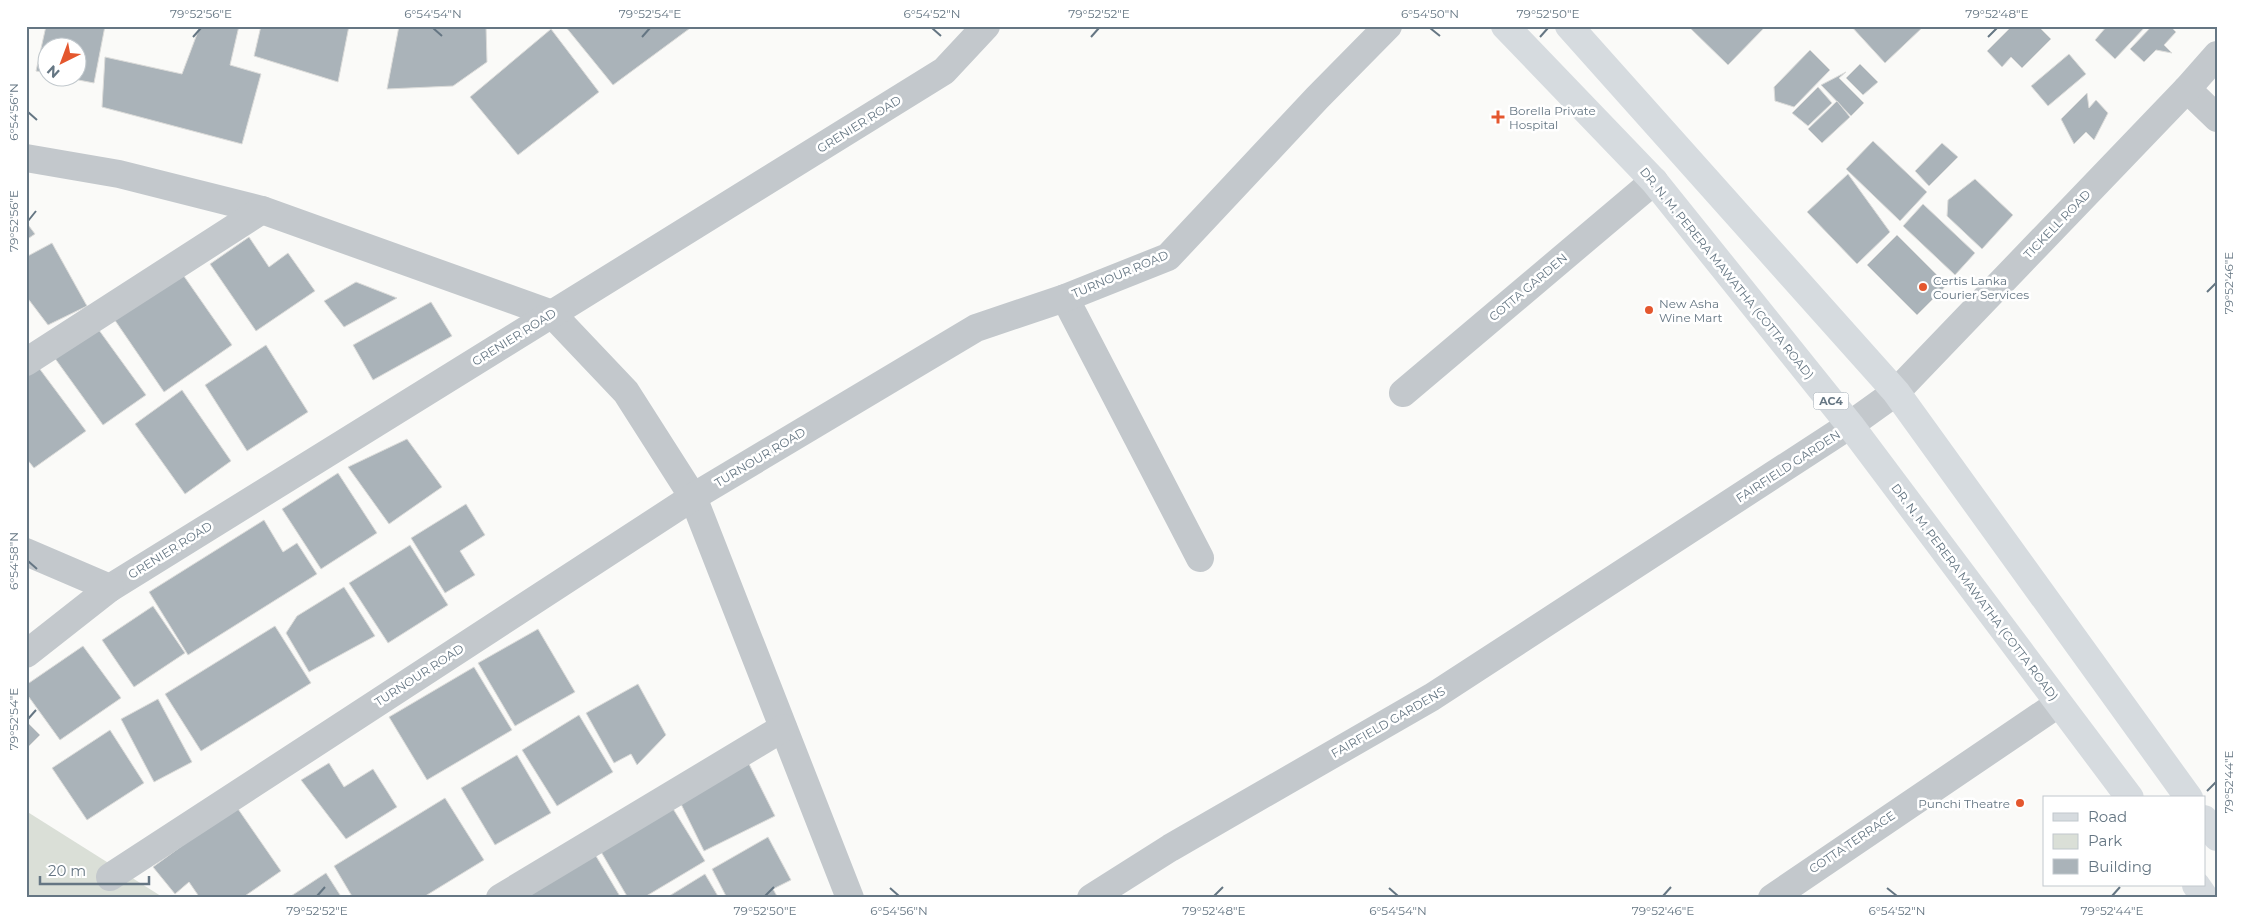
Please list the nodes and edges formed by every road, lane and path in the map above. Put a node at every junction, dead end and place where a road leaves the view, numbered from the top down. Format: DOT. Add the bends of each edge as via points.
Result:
graph roads {
  1 [pos="986,26"];
  2 [pos="1388,26"];
  3 [pos="1505,26"];
  4 [pos="1569,26"];
  5 [pos="2217,55"];
  6 [pos="2187,89"];
  7 [pos="2217,118"];
  8 [pos="26,158"];
  9 [pos="1654,181"];
  10 [pos="262,210"];
  11 [pos="1065,298"];
  12 [pos="552,314"];
  13 [pos="26,362"];
  14 [pos="1896,392"];
  15 [pos="1403,393"];
  16 [pos="1850,425"];
  17 [pos="693,497"];
  18 [pos="1678,537"];
  19 [pos="26,552"];
  20 [pos="1200,558"];
  21 [pos="110,588"];
  22 [pos="26,654"];
  23 [pos="2058,704"];
  24 [pos="782,728"];
  25 [pos="2128,796"];
  26 [pos="2188,796"];
  27 [pos="2206,822"];
  28 [pos="2217,837"];
  29 [pos="110,877"];
  30 [pos="2197,886"];
  31 [pos="500,898"];
  32 [pos="850,898"];
  33 [pos="1091,898"];
  34 [pos="1772,898"];
  35 [pos="2205,898"];
  1 -- 12 [label="street, GRENIER ROAD" via="944,71"];
  2 -- 11 [label="street, TURNOUR ROAD" via="1168,257"];
  3 -- 9 [label="main road, DR. N. M. PERERA MAWATHA (COTTA ROAD) / AC4"];
  4 -- 14 [label="main road"];
  5 -- 6 [label="street, TICKELL ROAD"];
  6 -- 7 [label="street"];
  6 -- 14 [label="street, TICKELL ROAD"];
  8 -- 10 [label="street" via="119,174"];
  9 -- 15 [label="street, COTTA GARDEN"];
  9 -- 16 [label="main road, DR. N. M. PERERA MAWATHA (COTTA ROAD) / AC4"];
  10 -- 12 [label="street"];
  10 -- 13 [label="street"];
  11 -- 17 [label="street, TURNOUR ROAD" via="976,328"];
  11 -- 20 [label="street"];
  12 -- 17 [label="street" via="626,392"];
  12 -- 21 [label="street, GRENIER ROAD"];
  14 -- 16 [label="street, FAIRFIELD GARDEN"];
  14 -- 26 [label="main road"];
  16 -- 18 [label="street, FAIRFIELD GARDEN"];
  16 -- 23 [label="main road, DR. N. M. PERERA MAWATHA (COTTA ROAD) / AC4"];
  17 -- 24 [label="street"];
  17 -- 29 [label="street, TURNOUR ROAD"];
  18 -- 33 [label="street, FAIRFIELD GARDENS" via="1432,697 1170,848"];
  19 -- 21 [label="street"];
  21 -- 22 [label="street, GRENIER ROAD"];
  23 -- 25 [label="main road, DR. N. M. PERERA MAWATHA (COTTA ROAD) / AC4"];
  23 -- 34 [label="street, COTTA TERRACE"];
  24 -- 31 [label="street"];
  24 -- 32 [label="street"];
  27 -- 28 [label="main road"];
  30 -- 35 [label="main road"];
}
